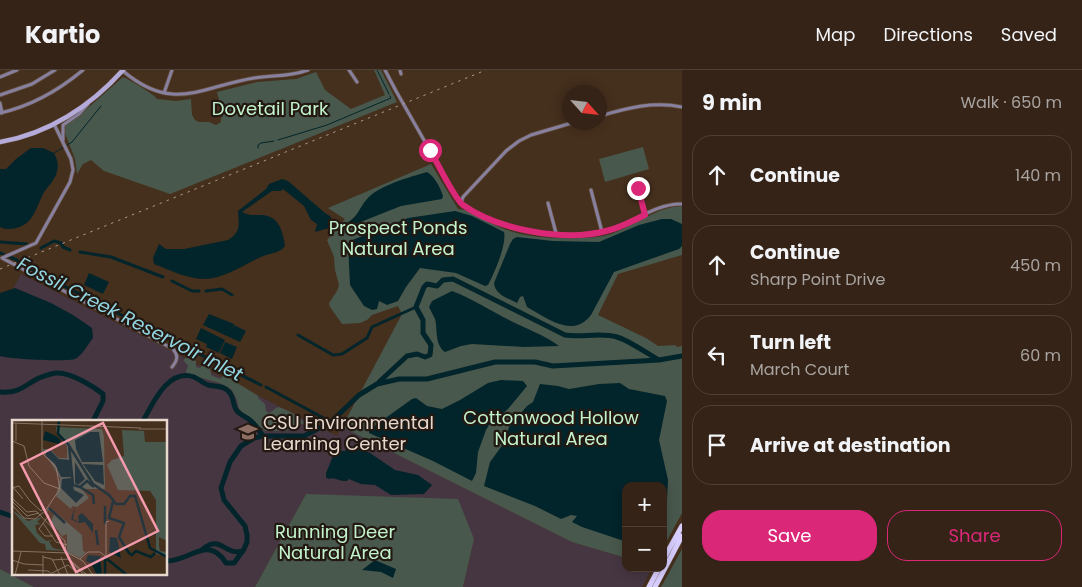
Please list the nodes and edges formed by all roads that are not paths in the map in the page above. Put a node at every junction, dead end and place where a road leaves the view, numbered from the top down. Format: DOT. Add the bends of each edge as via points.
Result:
graph roads {
  1 [pos="18,70"];
  2 [pos="55,70"];
  3 [pos="83,70"];
  4 [pos="123,70"];
  5 [pos="172,70"];
  6 [pos="308,70"];
  7 [pos="349,70"];
  8 [pos="385,70"];
  9 [pos="0,77"];
  10 [pos="357,82"];
  11 [pos="164,93"];
  12 [pos="0,95"];
  13 [pos="90,101"];
  14 [pos="0,104"];
  15 [pos="682,107"];
  16 [pos="1,113"];
  17 [pos="607,114"];
  18 [pos="54,124"];
  19 [pos="562,126"];
  20 [pos="0,142"];
  21 [pos="63,142"];
  22 [pos="640,184"];
  23 [pos="591,190"];
  24 [pos="462,199"];
  25 [pos="548,202"];
  26 [pos="682,204"];
  27 [pos="645,215"];
  28 [pos="602,232"];
  29 [pos="556,234"];
  30 [pos="172,367"];
  31 [pos="682,526"];
  32 [pos="682,536"];
  33 [pos="667,553"];
  34 [pos="657,572"];
  35 [pos="649,587"];
  36 [pos="655,587"];
  1 -- 9 [label="street"];
  2 -- 12 [label="street" via="32,84"];
  3 -- 16 [label="street" via="49,94"];
  4 -- 11 [label="street" via="142,85"];
  4 -- 13 [label="main road"];
  5 -- 11 [label="street"];
  6 -- 11 [label="street" via="253,78 188,94"];
  7 -- 10 [label="street"];
  8 -- 24 [label="street"];
  13 -- 18 [label="main road"];
  13 -- 21 [label="street" via="80,114 63,125"];
  14 -- 16 [label="street"];
  15 -- 17 [label="street" via="642,105"];
  18 -- 20 [label="main road"];
  18 -- 21 [label="street"];
  19 -- 24 [label="street" via="519,141"];
  21 -- 30 [label="street" via="71,159 72,176 41,236 34,245 2,258 174,349 178,356"];
  22 -- 27 [label="street" via="638,188"];
  23 -- 28 [label="street"];
  24 -- 29 [label="street" via="464,205 499,224 529,232"];
  25 -- 29 [label="street"];
  26 -- 27 [label="street" via="670,204"];
  27 -- 28 [label="street"];
  28 -- 29 [label="street"];
  31 -- 33 [label="main road"];
  32 -- 36 [label="main road"];
  34 -- 35 [label="main road"];
}
